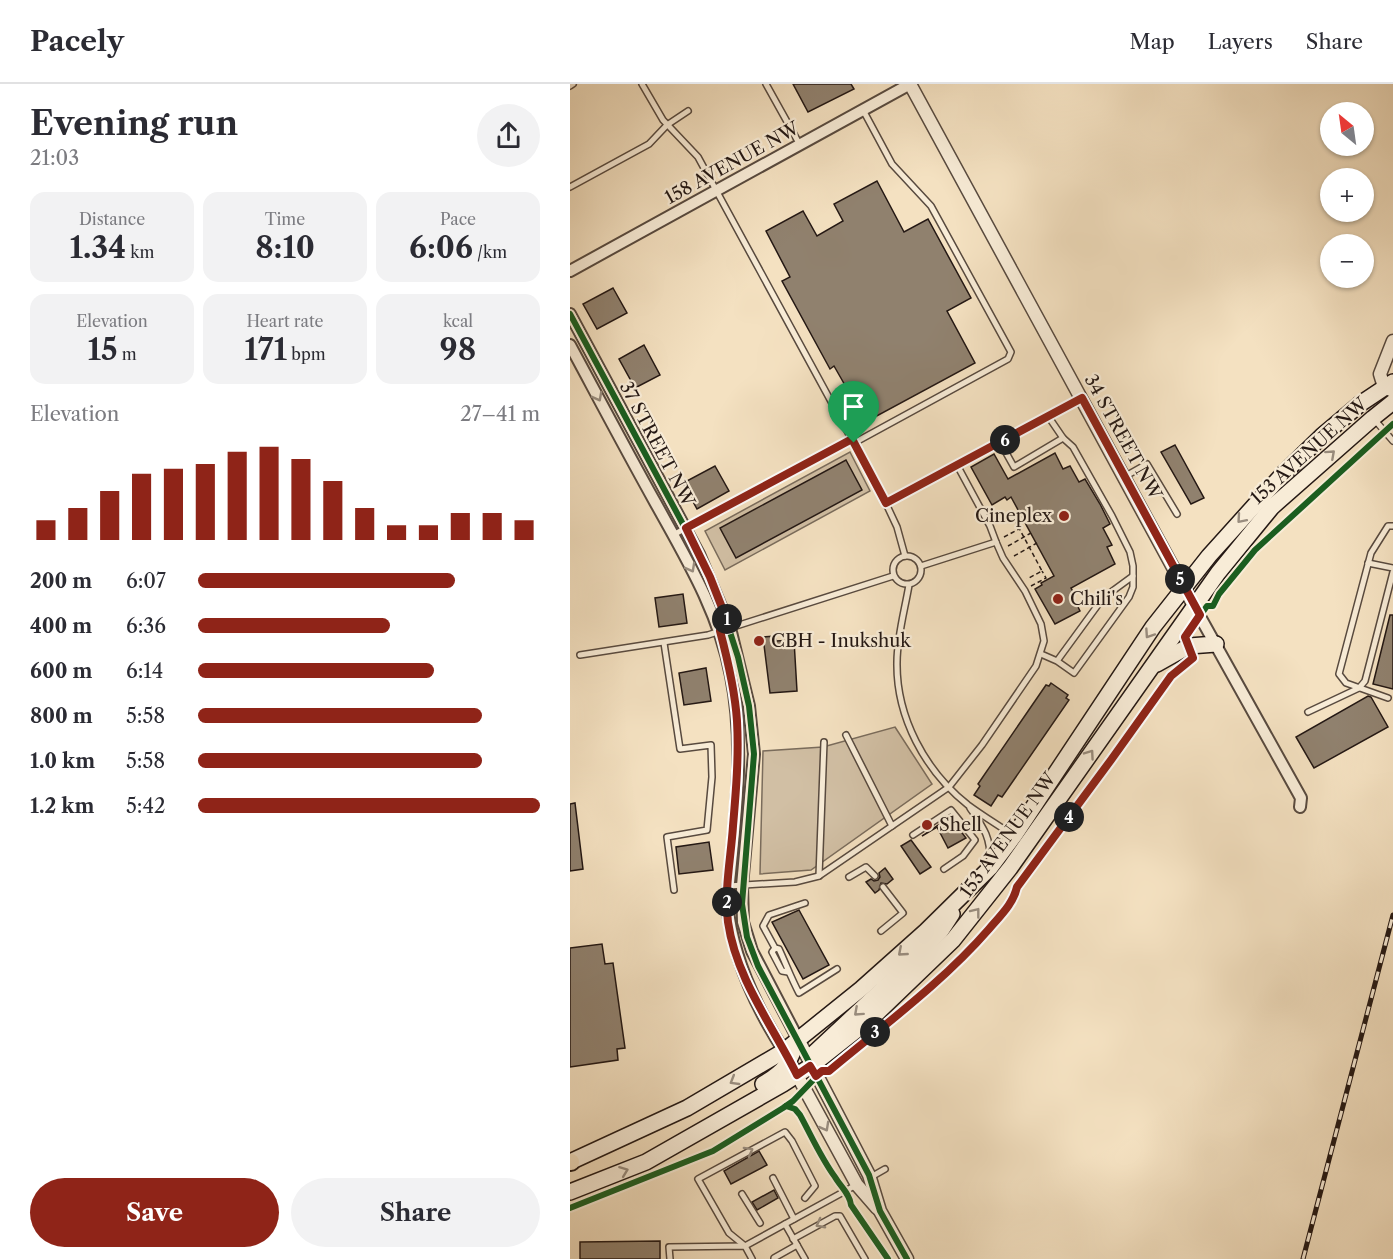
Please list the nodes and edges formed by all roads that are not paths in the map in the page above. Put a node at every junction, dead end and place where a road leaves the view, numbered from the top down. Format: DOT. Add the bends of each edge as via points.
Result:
graph roads {
  1 [pos="642,84"];
  2 [pos="766,84"];
  3 [pos="910,84"];
  4 [pos="863,110"];
  5 [pos="688,111"];
  6 [pos="667,125"];
  7 [pos="800,145"];
  8 [pos="570,187"];
  9 [pos="716,191"];
  10 [pos="570,271"];
  11 [pos="570,314"];
  12 [pos="570,345"];
  13 [pos="1392,347"];
  14 [pos="1390,387"];
  15 [pos="1082,398"];
  16 [pos="1393,402"];
  17 [pos="1048,416"];
  18 [pos="1372,418"];
  19 [pos="1063,438"];
  20 [pos="853,441"];
  21 [pos="1393,441"];
  22 [pos="1000,442"];
  23 [pos="957,465"];
  24 [pos="1124,477"];
  25 [pos="886,503"];
  26 [pos="1177,514"];
  27 [pos="1393,526"];
  28 [pos="686,528"];
  29 [pos="673,535"];
  30 [pos="996,542"];
  31 [pos="905,556"];
  32 [pos="1368,563"];
  33 [pos="921,566"];
  34 [pos="1393,570"];
  35 [pos="893,576"];
  36 [pos="1133,576"];
  37 [pos="909,585"];
  38 [pos="1185,587"];
  39 [pos="1194,606"];
  40 [pos="725,630"];
  41 [pos="664,643"];
  42 [pos="1216,644"];
  43 [pos="1041,654"];
  44 [pos="580,655"];
  45 [pos="1057,661"];
  46 [pos="1150,669"];
  47 [pos="1359,688"];
  48 [pos="1388,698"];
  49 [pos="1308,712"];
  50 [pos="846,735"];
  51 [pos="824,742"];
  52 [pos="949,787"];
  53 [pos="967,804"];
  54 [pos="1300,807"];
  55 [pos="891,826"];
  56 [pos="913,835"];
  57 [pos="1014,836"];
  58 [pos="990,868"];
  59 [pos="944,869"];
  60 [pos="819,876"];
  61 [pos="875,876"];
  62 [pos="849,877"];
  63 [pos="1000,881"];
  64 [pos="728,886"];
  65 [pos="742,886"];
  66 [pos="883,886"];
  67 [pos="674,890"];
  68 [pos="967,892"];
  69 [pos="805,903"];
  70 [pos="881,931"];
  71 [pos="837,969"];
  72 [pos="798,1039"];
  73 [pos="790,1062"];
  74 [pos="809,1062"];
  75 [pos="570,1162"];
  76 [pos="885,1169"];
  77 [pos="773,1178"];
  78 [pos="870,1178"];
  79 [pos="857,1185"];
  80 [pos="570,1192"];
  81 [pos="742,1194"];
  82 [pos="805,1198"];
  83 [pos="880,1211"];
  84 [pos="794,1219"];
  85 [pos="760,1223"];
  86 [pos="785,1224"];
  87 [pos="794,1239"];
  88 [pos="797,1245"];
  89 [pos="745,1246"];
  90 [pos="670,1259"];
  91 [pos="753,1259"];
  92 [pos="774,1259"];
  93 [pos="805,1259"];
  94 [pos="865,1259"];
  95 [pos="907,1259"];
  1 -- 6 [label="lane"];
  2 -- 7 [label="lane"];
  3 -- 4 [label="street, 158 AVENUE NW"];
  3 -- 15 [label="street, 34 STREET NW"];
  4 -- 7 [label="street, 158 AVENUE NW"];
  4 -- 20 [label="lane" via="892,164 931,206 1011,352 1008,359"];
  5 -- 6 [label="lane"];
  6 -- 8 [label="lane" via="649,144"];
  6 -- 9 [label="lane" via="694,151"];
  7 -- 9 [label="street, 158 AVENUE NW"];
  9 -- 10 [label="street, 158 AVENUE NW"];
  9 -- 20 [label="lane"];
  11 -- 28 [label="street, 37 STREET NW"];
  12 -- 29 [label="street, 37 STREET NW, one-way"];
  13 -- 14 [label="street" via="1380,374"];
  14 -- 38 [label="main road, 153 AVENUE NW, one-way" via="1339,421 1283,474"];
  15 -- 17 [label="lane"];
  15 -- 24 [label="street, 34 STREET NW"];
  16 -- 18 [label="main road, 153 AVENUE NW"];
  17 -- 19 [label="lane"];
  17 -- 22 [label="lane"];
  18 -- 21 [label="lane"];
  39 -- 18 [label="main road, 153 AVENUE NW, one-way" via="1272,507"];
  19 -- 22 [label="lane" via="1014,467"];
  19 -- 36 [label="lane" via="1073,447 1112,516 1130,552"];
  20 -- 25 [label="lane"];
  20 -- 28 [label="lane"];
  22 -- 23 [label="lane"];
  23 -- 25 [label="lane"];
  23 -- 30 [label="lane"];
  24 -- 26 [label="lane" via="1147,464"];
  24 -- 38 [label="street, 34 STREET NW"];
  25 -- 31 [label="lane"];
  27 -- 32 [label="lane" via="1388,526"];
  28 -- 29 [label="lane"];
  28 -- 40 [label="street, 37 STREET NW" via="710,577"];
  29 -- 40 [label="street, 37 STREET NW, one-way"];
  30 -- 33 [label="lane"];
  30 -- 43 [label="lane" via="1038,616 1044,641"];
  31 -- 33 [label="lane" via="915,558"];
  31 -- 35 [label="lane" via="894,565"];
  32 -- 34 [label="lane"];
  32 -- 47 [label="lane" via="1339,674 1346,683"];
  33 -- 37 [label="lane" via="921,576"];
  34 -- 47 [label="lane" via="1371,663"];
  35 -- 37 [label="lane"];
  35 -- 40 [label="lane"];
  36 -- 45 [label="lane" via="1103,598"];
  36 -- 45 [label="lane" via="1129,597 1074,673"];
  37 -- 52 [label="lane" via="897,661 901,699 910,732"];
  38 -- 39 [label="street, 34 STREET NW"];
  38 -- 57 [label="main road, 153 AVENUE NW, one-way" via="1153,627"];
  39 -- 42 [label="street, 34 STREET NW"];
  39 -- 46 [label="main road, 153 AVENUE NW"];
  40 -- 41 [label="lane"];
  40 -- 64 [label="street, 37 STREET NW" via="737,720"];
  40 -- 65 [label="street, 37 STREET NW" via="747,698 754,754"];
  41 -- 44 [label="lane"];
  41 -- 67 [label="lane" via="680,749 711,745 707,830 667,837"];
  42 -- 46 [label="main road" via="1190,646"];
  42 -- 54 [label="street, 34 STREET NW" via="1301,798"];
  43 -- 45 [label="lane"];
  43 -- 52 [label="lane" via="1007,710"];
  63 -- 46 [label="main road, 153 AVENUE NW, one-way"];
  47 -- 48 [label="lane"];
  47 -- 49 [label="lane"];
  50 -- 55 [label="lane"];
  51 -- 60 [label="lane"];
  52 -- 53 [label="lane"];
  52 -- 55 [label="lane"];
  53 -- 57 [label="lane"];
  53 -- 58 [label="lane" via="991,845"];
  55 -- 60 [label="lane"];
  56 -- 59 [label="lane" via="951,810 969,829 975,840 963,856"];
  57 -- 58 [label="main road, 153 AVENUE NW"];
  57 -- 63 [label="lane"];
  58 -- 68 [label="main road, 153 AVENUE NW"];
  60 -- 65 [label="lane"];
  61 -- 62 [label="lane" via="866,867"];
  74 -- 63 [label="main road, 153 AVENUE NW, one-way" via="873,1017 953,940"];
  64 -- 65 [label="lane"];
  64 -- 73 [label="street, 37 STREET NW" via="732,940 746,977"];
  65 -- 72 [label="street, 37 STREET NW" via="747,937 758,966"];
  66 -- 70 [label="lane" via="903,913"];
  68 -- 72 [label="main road, 153 AVENUE NW, one-way"];
  68 -- 74 [label="main road, one-way" via="941,932"];
  69 -- 71 [label="lane" via="769,915 763,926 779,949 799,993"];
  72 -- 73 [label="main road"];
  72 -- 74 [label="street"];
  73 -- 74 [label="main road, 153 AVENUE NW"];
  73 -- 75 [label="main road, 153 AVENUE NW, one-way"];
  73 -- 79 [label="street, one-way"];
  80 -- 73 [label="main road, 153 AVENUE NW, one-way" via="646,1162"];
  74 -- 78 [label="street"];
  76 -- 78 [label="lane"];
  77 -- 84 [label="lane"];
  78 -- 79 [label="lane"];
  78 -- 83 [label="street"];
  79 -- 83 [label="street"];
  79 -- 84 [label="lane"];
  81 -- 85 [label="lane"];
  89 -- 82 [label="lane, one-way" via="729,1233 698,1179 785,1132 815,1186"];
  83 -- 95 [label="street"];
  84 -- 86 [label="lane"];
  86 -- 87 [label="lane"];
  86 -- 89 [label="lane"];
  87 -- 88 [label="lane"];
  94 -- 87 [label="lane, one-way" via="840,1216"];
  88 -- 92 [label="lane"];
  88 -- 93 [label="lane"];
  89 -- 90 [label="lane" via="669,1247"];
  89 -- 91 [label="lane"];
}
